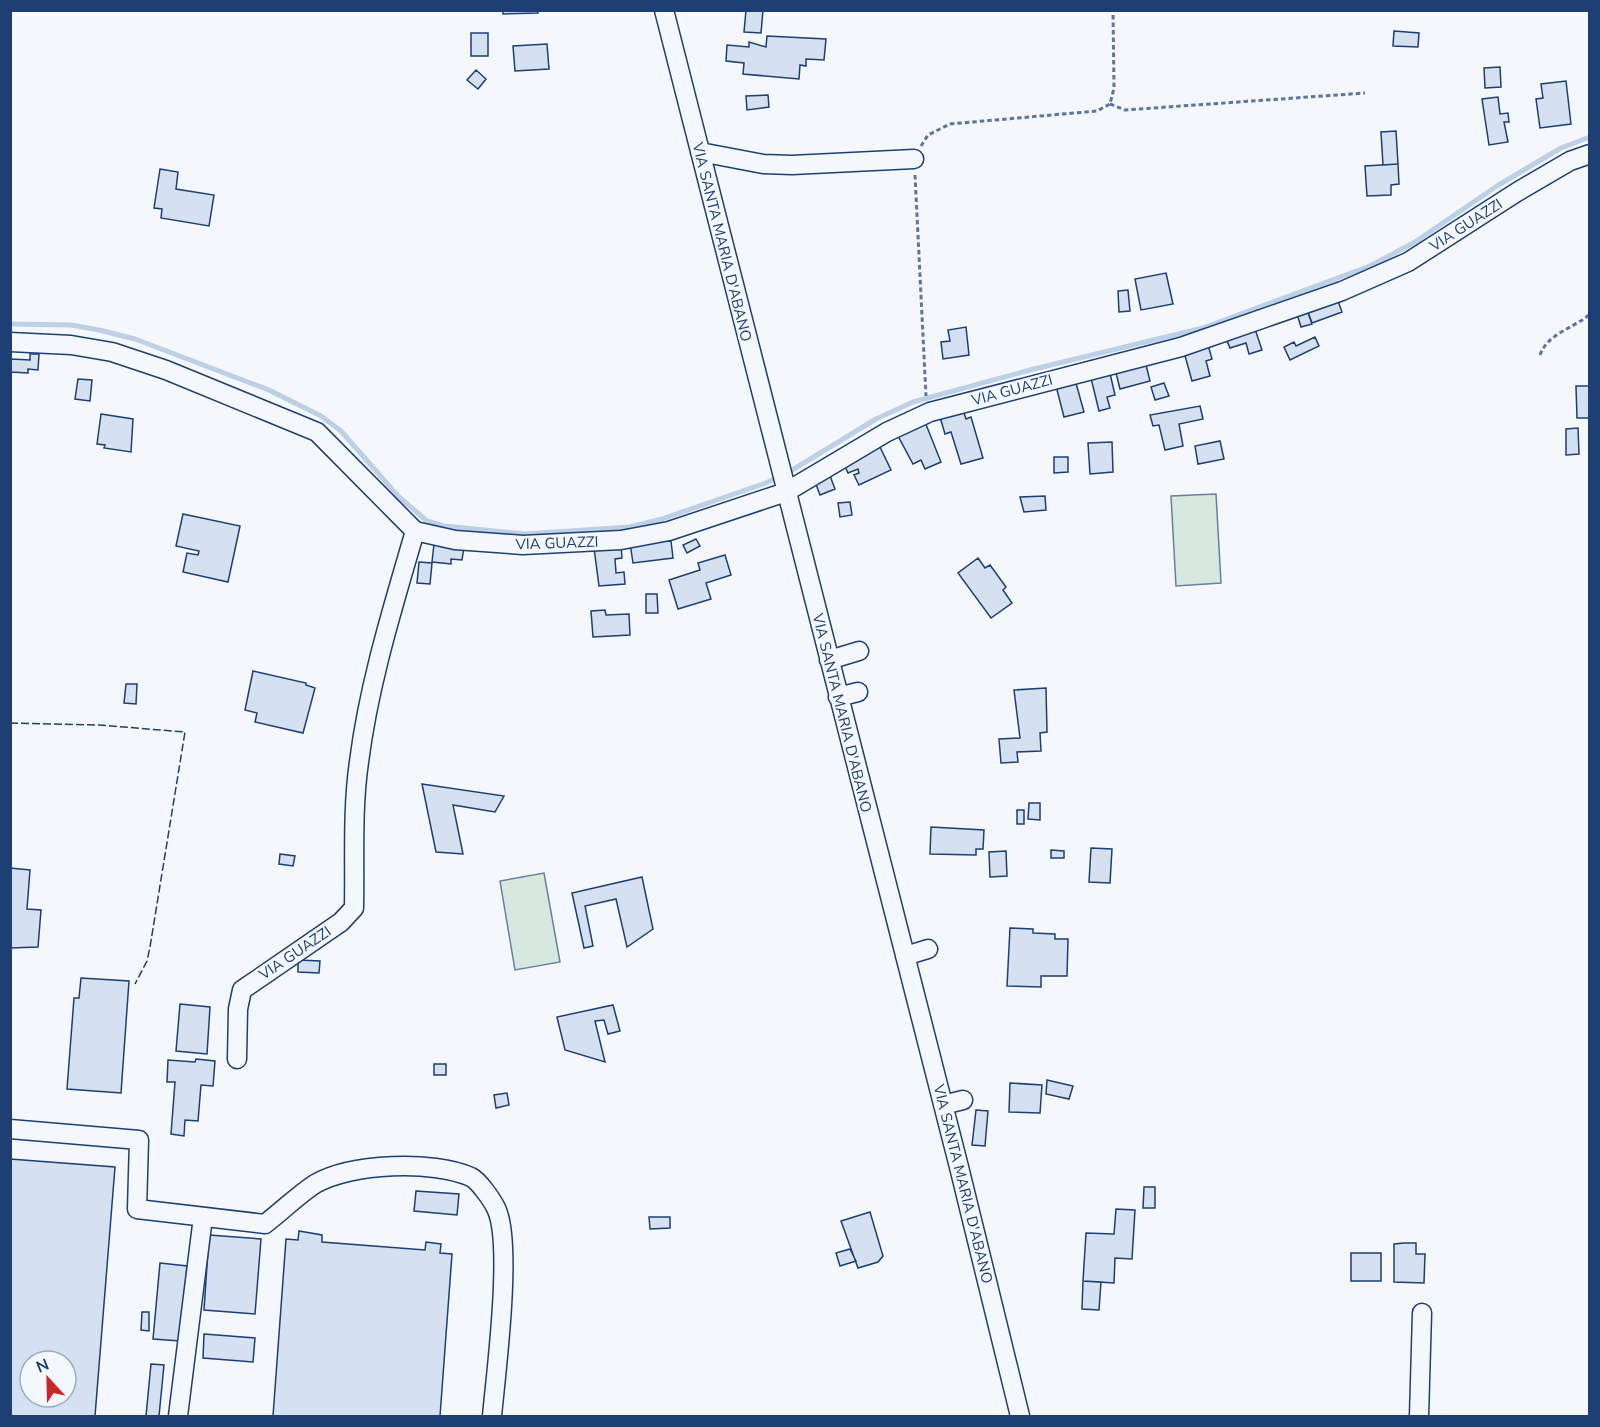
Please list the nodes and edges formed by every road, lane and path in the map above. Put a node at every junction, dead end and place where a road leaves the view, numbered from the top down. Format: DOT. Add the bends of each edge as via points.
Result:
graph roads {
  1 [pos="664,10"];
  2 [pos="1113,10"];
  3 [pos="1365,93"];
  4 [pos="1110,104"];
  5 [pos="700,152"];
  6 [pos="1590,154"];
  7 [pos="914,159"];
  8 [pos="1590,314"];
  9 [pos="10,342"];
  10 [pos="1540,355"];
  11 [pos="924,388"];
  12 [pos="785,489"];
  13 [pos="415,531"];
  14 [pos="859,651"];
  15 [pos="829,660"];
  16 [pos="858,692"];
  17 [pos="838,697"];
  18 [pos="928,949"];
  19 [pos="905,956"];
  20 [pos="237,1059"];
  21 [pos="963,1100"];
  22 [pos="944,1105"];
  23 [pos="10,1129"];
  24 [pos="203,1217"];
  25 [pos="1422,1313"];
  26 [pos="178,1416"];
  27 [pos="492,1416"];
  28 [pos="1020,1416"];
  29 [pos="1419,1416"];
  1 -- 5 [label="street, VIA SANTA MARIA D'ABANO"];
  2 -- 4 [label="path" via="1114,88"];
  3 -- 4 [label="path" via="1125,110"];
  4 -- 7 [label="path" via="1097,111 950,124 928,135"];
  5 -- 7 [label="street, VIA SANTA MARIA D'ABANO" via="763,164 792,165"];
  5 -- 12 [label="street, VIA SANTA MARIA D'ABANO"];
  6 -- 12 [label="street, VIA GUAZZI" via="1570,161 1408,262 1373,278 1181,347 930,412"];
  7 -- 11 [label="path"];
  8 -- 10 [label="path" via="1556,334 1543,346"];
  9 -- 13 [label="street" via="112,352 317,432"];
  12 -- 13 [label="street, VIA GUAZZI" via="669,531 621,540 523,545 455,540"];
  12 -- 15 [label="street, VIA SANTA MARIA D'ABANO"];
  13 -- 20 [label="street, VIA GUAZZI" via="372,684 358,763 354,908 341,922 242,990"];
  14 -- 15 [label="street"];
  15 -- 17 [label="street, VIA SANTA MARIA D'ABANO"];
  16 -- 17 [label="street"];
  17 -- 19 [label="street, VIA SANTA MARIA D'ABANO"];
  18 -- 19 [label="street"];
  19 -- 22 [label="street, VIA SANTA MARIA D'ABANO"];
  21 -- 22 [label="street"];
  22 -- 28 [label="street, VIA SANTA MARIA D'ABANO"];
  23 -- 24 [label="street" via="139,1140 137,1209"];
  24 -- 26 [label="street"];
  24 -- 27 [label="street" via="266,1224 316,1184 357,1171 402,1165 431,1167 473,1178 496,1209 504,1239"];
  25 -- 29 [label="street"];
}
